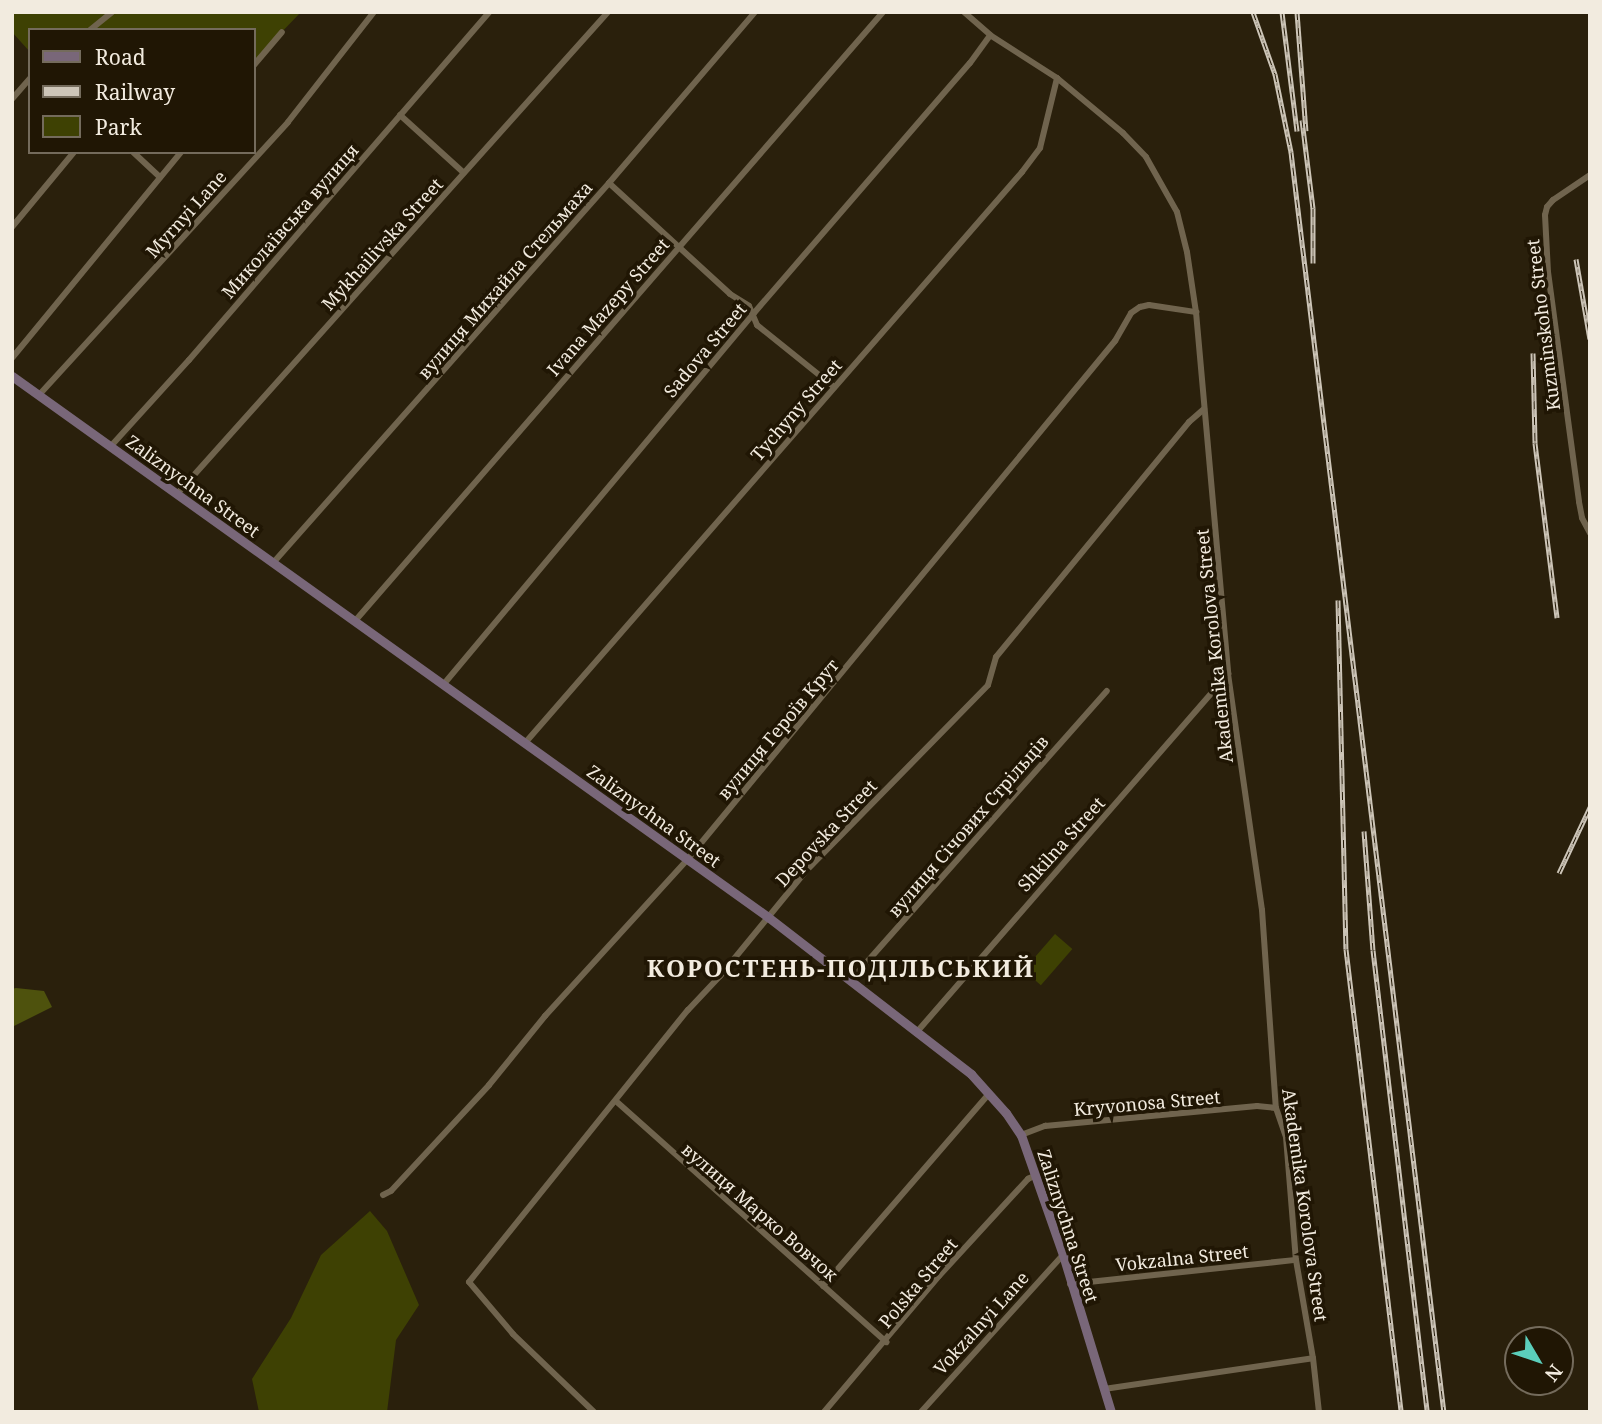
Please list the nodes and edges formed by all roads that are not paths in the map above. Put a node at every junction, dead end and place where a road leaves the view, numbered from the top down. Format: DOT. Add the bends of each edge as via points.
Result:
graph roads {
  1 [pos="112,12"];
  2 [pos="374,12"];
  3 [pos="489,12"];
  4 [pos="608,12"];
  5 [pos="755,12"];
  6 [pos="884,12"];
  7 [pos="964,12"];
  8 [pos="92,28"];
  9 [pos="282,32"];
  10 [pos="990,35"];
  11 [pos="256,63"];
  12 [pos="1057,78"];
  13 [pos="28,80"];
  14 [pos="12,99"];
  15 [pos="400,115"];
  16 [pos="72,154"];
  17 [pos="135,154"];
  18 [pos="179,154"];
  19 [pos="464,173"];
  20 [pos="1590,175"];
  21 [pos="160,177"];
  22 [pos="609,183"];
  23 [pos="12,227"];
  24 [pos="680,247"];
  25 [pos="1196,312"];
  26 [pos="754,313"];
  27 [pos="12,358"];
  28 [pos="12,376"];
  29 [pos="834,387"];
  30 [pos="39,395"];
  31 [pos="1205,409"];
  32 [pos="111,446"];
  33 [pos="177,494"];
  34 [pos="1590,533"];
  35 [pos="273,563"];
  36 [pos="355,621"];
  37 [pos="1227,674"];
  38 [pos="443,685"];
  39 [pos="1107,691"];
  40 [pos="525,743"];
  41 [pos="687,860"];
  42 [pos="768,917"];
  43 [pos="851,980"];
  44 [pos="916,1033"];
  45 [pos="989,1094"];
  46 [pos="617,1102"];
  47 [pos="1276,1108"];
  48 [pos="1021,1135"];
  49 [pos="1035,1175"];
  50 [pos="383,1195"];
  51 [pos="1063,1255"];
  52 [pos="1296,1259"];
  53 [pos="1070,1284"];
  54 [pos="823,1286"];
  55 [pos="886,1342"];
  56 [pos="1313,1358"];
  57 [pos="1104,1389"];
  58 [pos="594,1412"];
  59 [pos="824,1412"];
  60 [pos="921,1412"];
  61 [pos="1111,1412"];
  62 [pos="1319,1412"];
  1 -- 8 [label="street"];
  2 -- 30 [label="street, Myrnyi Lane" via="288,122"];
  3 -- 15 [label="street, Миколаївська вулиця"];
  4 -- 19 [label="street, Mykhailivska Street"];
  5 -- 22 [label="street, вулиця Михайла Стельмаха"];
  6 -- 24 [label="street, Ivana Mazepy Street"];
  7 -- 10 [label="street, Akademika Korolova Street"];
  9 -- 11 [label="street"];
  10 -- 12 [label="street, Akademika Korolova Street"];
  10 -- 26 [label="street, Sadova Street"];
  12 -- 25 [label="street, Akademika Korolova Street" via="1123,133 1164,184 1188,252"];
  12 -- 29 [label="street, Tychyny Street" via="1040,148"];
  13 -- 14 [label="street"];
  15 -- 19 [label="street"];
  15 -- 32 [label="street, Миколаївська вулиця"];
  16 -- 23 [label="street"];
  17 -- 21 [label="street"];
  18 -- 21 [label="street"];
  19 -- 33 [label="street, Mykhailivska Street"];
  20 -- 34 [label="street, Kuzminskoho Street" via="1553,200 1545,215 1548,272 1581,518"];
  21 -- 27 [label="street"];
  22 -- 24 [label="street"];
  22 -- 35 [label="street, вулиця Михайла Стельмаха"];
  24 -- 26 [label="street"];
  24 -- 36 [label="street, Ivana Mazepy Street"];
  25 -- 31 [label="street, Akademika Korolova Street"];
  25 -- 41 [label="street, вулиця Героїв Крут" via="1149,305 1131,313 1115,341"];
  26 -- 29 [label="street" via="757,325"];
  26 -- 38 [label="street, Sadova Street"];
  28 -- 30 [label="street, Zaliznychna Street"];
  29 -- 40 [label="street, Tychyny Street"];
  30 -- 32 [label="street, Zaliznychna Street"];
  31 -- 37 [label="street, Akademika Korolova Street"];
  31 -- 42 [label="street, Depovska Street" via="1130,492 996,657 988,685 806,871"];
  32 -- 33 [label="street, Zaliznychna Street"];
  33 -- 35 [label="street, Zaliznychna Street"];
  35 -- 36 [label="street, Zaliznychna Street"];
  36 -- 38 [label="street, Zaliznychna Street"];
  37 -- 44 [label="street, Shkilna Street"];
  37 -- 47 [label="street, Akademika Korolova Street" via="1262,910"];
  38 -- 40 [label="street, Zaliznychna Street"];
  39 -- 43 [label="street, вулиця Січових Стрільців"];
  40 -- 41 [label="street, Zaliznychna Street"];
  41 -- 42 [label="street, Zaliznychna Street"];
  41 -- 50 [label="street, вулиця Героїв Крут" via="545,1016 489,1085"];
  42 -- 43 [label="street, Zaliznychna Street"];
  42 -- 46 [label="street, Depovska Street"];
  43 -- 44 [label="street, Zaliznychna Street"];
  44 -- 45 [label="street, Zaliznychna Street" via="971,1074"];
  45 -- 48 [label="street, Zaliznychna Street"];
  45 -- 54 [label="street"];
  46 -- 54 [label="street, вулиця Марко Вовчок"];
  46 -- 58 [label="street, Depovska Street" via="469,1282 513,1334"];
  47 -- 48 [label="street, Kryvonosa Street" via="1045,1126"];
  47 -- 52 [label="street, Akademika Korolova Street" via="1286,1137"];
  48 -- 49 [label="street, Zaliznychna Street"];
  49 -- 51 [label="street, Zaliznychna Street"];
  49 -- 55 [label="street, Polska Street" via="948,1267"];
  51 -- 53 [label="street, Zaliznychna Street"];
  51 -- 60 [label="street, Vokzalnyi Lane"];
  52 -- 53 [label="street, Vokzalna Street"];
  52 -- 56 [label="street, Akademika Korolova Street"];
  53 -- 57 [label="street, Zaliznychna Street"];
  54 -- 55 [label="street, вулиця Марко Вовчок"];
  55 -- 59 [label="street, Polska Street"];
  56 -- 57 [label="street"];
  56 -- 62 [label="street, Akademika Korolova Street"];
  57 -- 61 [label="street, Zaliznychna Street"];
}
